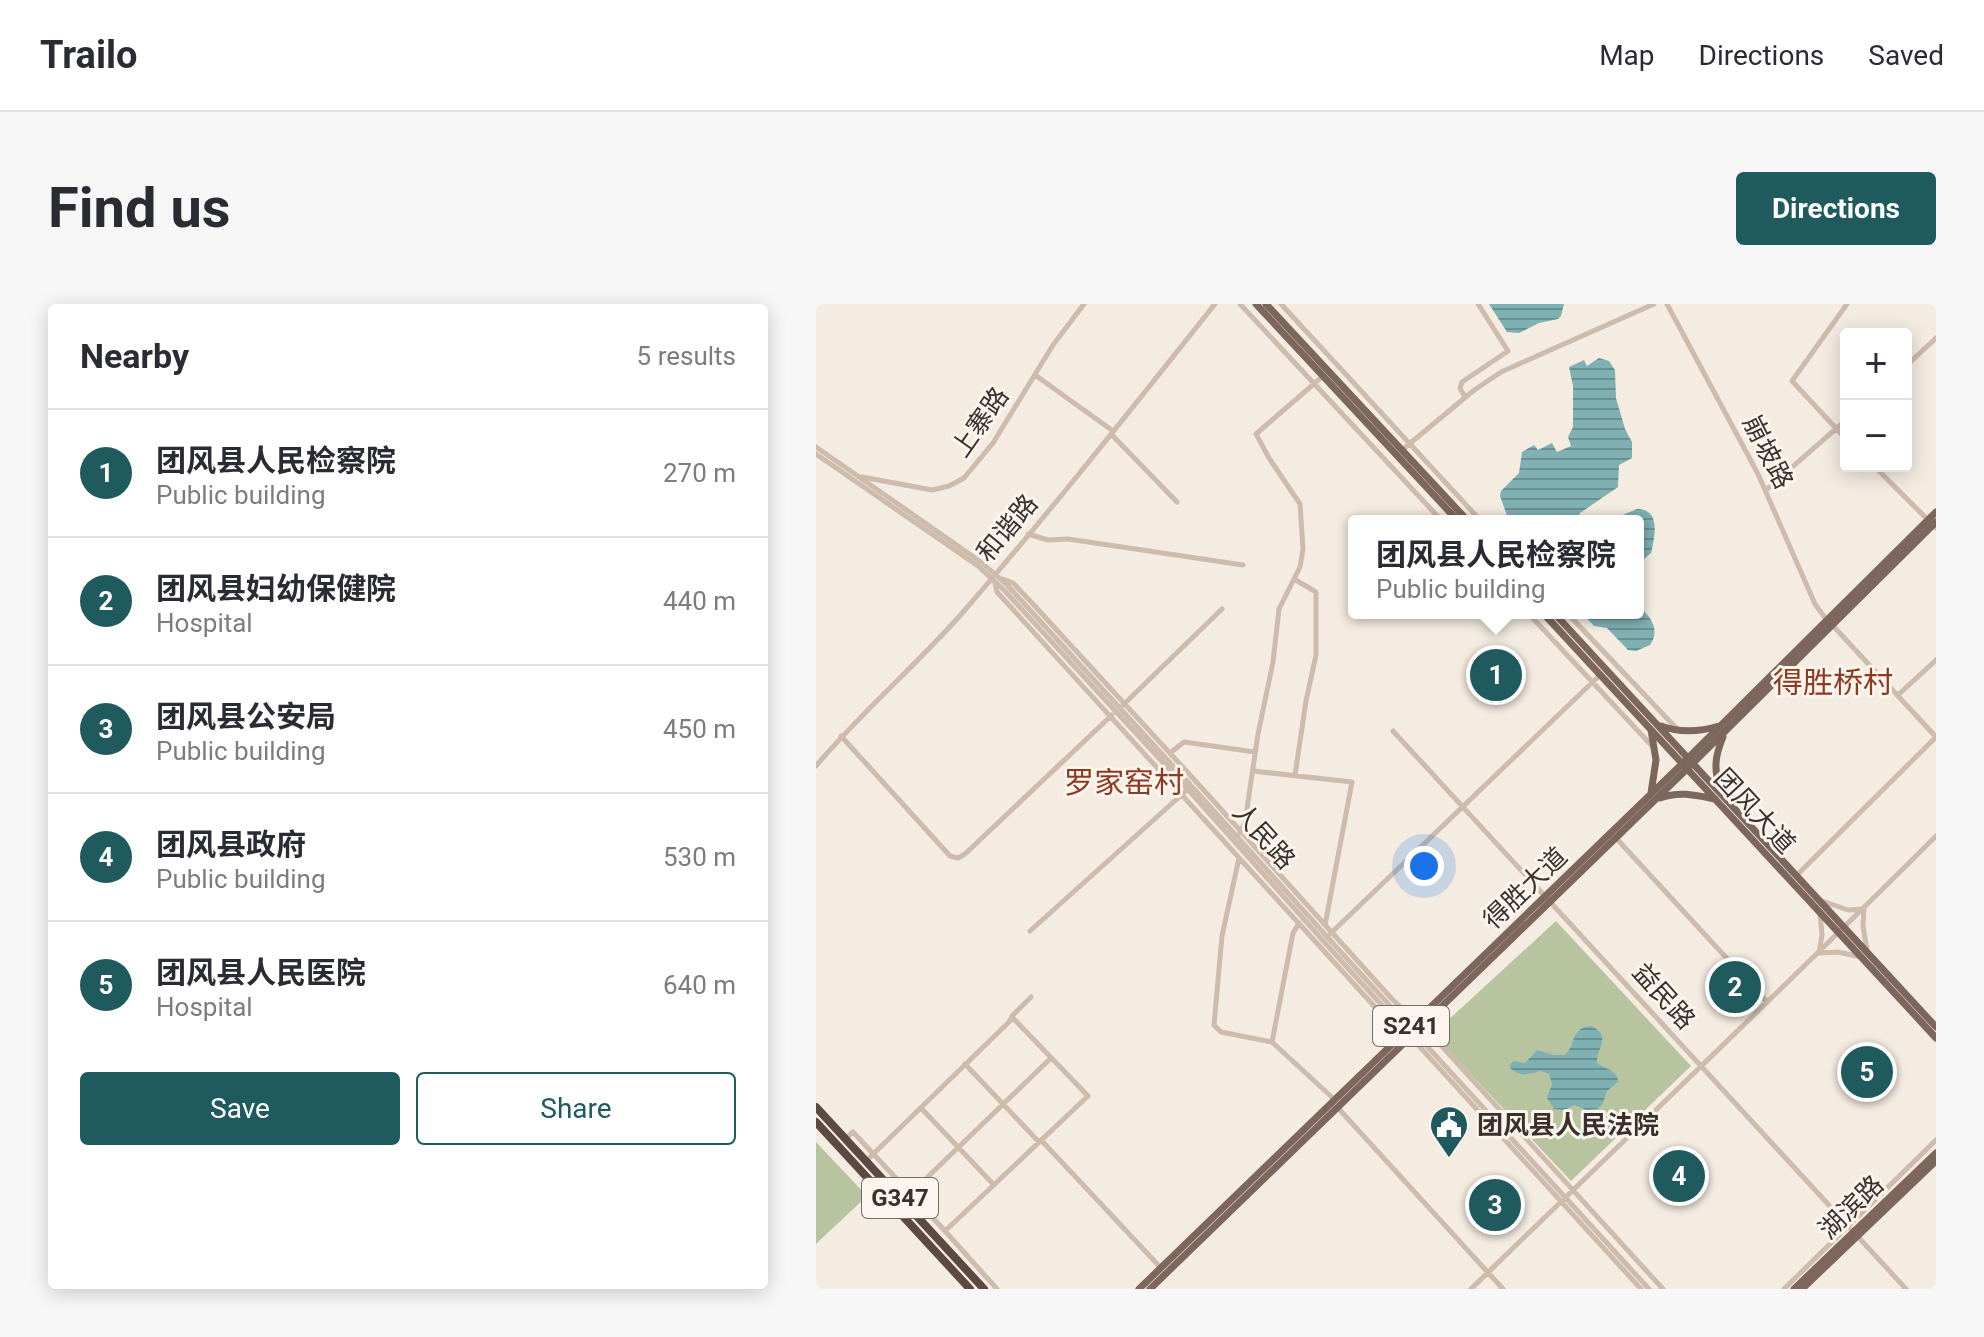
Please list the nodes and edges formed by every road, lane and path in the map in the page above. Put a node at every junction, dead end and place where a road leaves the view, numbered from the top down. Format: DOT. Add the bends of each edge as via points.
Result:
graph roads {
  1 [pos="1084,304"];
  2 [pos="1215,304"];
  3 [pos="1240,304"];
  4 [pos="1256,304"];
  5 [pos="1266,304"];
  6 [pos="1281,304"];
  7 [pos="1478,304"];
  8 [pos="1654,304"];
  9 [pos="1667,304"];
  10 [pos="1847,304"];
  11 [pos="1936,338"];
  12 [pos="1912,360"];
  13 [pos="1035,375"];
  14 [pos="1323,376"];
  15 [pos="1314,383"];
  16 [pos="1465,397"];
  17 [pos="1840,425"];
  18 [pos="1836,429"];
  19 [pos="1112,433"];
  20 [pos="1840,433"];
  21 [pos="1410,444"];
  22 [pos="816,447"];
  23 [pos="1402,450"];
  24 [pos="816,454"];
  25 [pos="1880,472"];
  26 [pos="857,476"];
  27 [pos="1766,490"];
  28 [pos="1177,502"];
  29 [pos="1936,512"];
  30 [pos="1436,515"];
  31 [pos="1452,515"];
  32 [pos="1462,515"];
  33 [pos="1475,515"];
  34 [pos="1933,524"];
  35 [pos="1028,534"];
  36 [pos="1243,565"];
  37 [pos="995,578"];
  38 [pos="1294,579"];
  39 [pos="1222,609"];
  40 [pos="1534,619"];
  41 [pos="1549,619"];
  42 [pos="1559,619"];
  43 [pos="1573,619"];
  44 [pos="1830,623"];
  45 [pos="1936,660"];
  46 [pos="1601,675"];
  47 [pos="1592,682"];
  48 [pos="1898,695"];
  49 [pos="1118,710"];
  50 [pos="1654,726"];
  51 [pos="1724,728"];
  52 [pos="1393,731"];
  53 [pos="1679,731"];
  54 [pos="841,736"];
  55 [pos="1936,737"];
  56 [pos="1655,750"];
  57 [pos="1255,752"];
  58 [pos="1170,753"];
  59 [pos="1688,763"];
  60 [pos="816,766"];
  61 [pos="1253,771"];
  62 [pos="1295,775"];
  63 [pos="1188,789"];
  64 [pos="1182,794"];
  65 [pos="1653,797"];
  66 [pos="1720,798"];
  67 [pos="1463,806"];
  68 [pos="1240,835"];
  69 [pos="1936,836"];
  70 [pos="1616,838"];
  71 [pos="1241,849"];
  72 [pos="1239,857"];
  73 [pos="1797,875"];
  74 [pos="1548,899"];
  75 [pos="1820,905"];
  76 [pos="1864,909"];
  77 [pos="1299,923"];
  78 [pos="1325,926"];
  79 [pos="1842,930"];
  80 [pos="1030,931"];
  81 [pos="1327,935"];
  82 [pos="1819,953"];
  83 [pos="1865,954"];
  84 [pos="1031,997"];
  85 [pos="1767,1002"];
  86 [pos="1012,1017"];
  87 [pos="1393,1017"];
  88 [pos="1936,1027"];
  89 [pos="1413,1029"];
  90 [pos="1936,1038"];
  91 [pos="1272,1042"];
  92 [pos="1051,1058"];
  93 [pos="965,1064"];
  94 [pos="1701,1066"];
  95 [pos="1003,1104"];
  96 [pos="1336,1104"];
  97 [pos="816,1107"];
  98 [pos="921,1108"];
  99 [pos="816,1122"];
  100 [pos="845,1139"];
  101 [pos="1936,1140"];
  102 [pos="1040,1141"];
  103 [pos="958,1147"];
  104 [pos="1936,1153"];
  105 [pos="873,1154"];
  106 [pos="866,1161"];
  107 [pos="1936,1161"];
  108 [pos="994,1185"];
  109 [pos="1573,1190"];
  110 [pos="910,1193"];
  111 [pos="1563,1199"];
  112 [pos="902,1201"];
  113 [pos="945,1231"];
  114 [pos="1853,1232"];
  115 [pos="1161,1268"];
  116 [pos="1488,1273"];
  117 [pos="970,1289"];
  118 [pos="984,1289"];
  119 [pos="997,1289"];
  120 [pos="1139,1289"];
  121 [pos="1150,1289"];
  122 [pos="1471,1289"];
  123 [pos="1503,1289"];
  124 [pos="1641,1289"];
  125 [pos="1649,1289"];
  126 [pos="1663,1289"];
  127 [pos="1784,1289"];
  128 [pos="1794,1289"];
  129 [pos="1802,1289"];
  130 [pos="1906,1289"];
  1 -- 13 [label="street, 上寨路"];
  2 -- 19 [label="street, 和谐路"];
  3 -- 15 [label="street"];
  4 -- 14 [label="main road"];
  5 -- 23 [label="main road"];
  6 -- 21 [label="street"];
  7 -- 16 [label="street" via="1508,351 1462,382"];
  8 -- 16 [label="street" via="1501,372"];
  9 -- 27 [label="street, 崩坡路"];
  10 -- 18 [label="street" via="1792,381"];
  11 -- 12 [label="street"];
  13 -- 19 [label="street"];
  13 -- 26 [label="street, 上寨路" via="993,443 954,484 926,490"];
  14 -- 15 [label="street"];
  14 -- 31 [label="main road"];
  15 -- 30 [label="street"];
  15 -- 38 [label="street" via="1256,434 1300,504 1303,549"];
  16 -- 21 [label="street"];
  17 -- 18 [label="street"];
  18 -- 20 [label="street"];
  18 -- 27 [label="street"];
  19 -- 28 [label="street"];
  19 -- 35 [label="street, 和谐路"];
  21 -- 23 [label="street"];
  21 -- 33 [label="street"];
  22 -- 26 [label="street, 人民路"];
  23 -- 32 [label="main road"];
  24 -- 37 [label="street, 人民路"];
  25 -- 34 [label="street"];
  26 -- 37 [label="street, 人民路" via="981,562"];
  27 -- 44 [label="street, 崩坡路" via="1815,604"];
  29 -- 34 [label="main road, 得胜大道"];
  34 -- 44 [label="main road, 得胜大道"];
  35 -- 36 [label="street"];
  35 -- 37 [label="street, 和谐路"];
  37 -- 49 [label="street, 人民路"];
  37 -- 49 [label="street" via="1013,583"];
  37 -- 54 [label="street, 和谐路"];
  38 -- 57 [label="street" via="1279,609"];
  38 -- 62 [label="street" via="1316,592 1316,649"];
  39 -- 49 [label="street"];
  40 -- 47 [label="street"];
  41 -- 46 [label="main road, 团风大道"];
  42 -- 50 [label="main road, 团风大道"];
  43 -- 53 [label="street"];
  44 -- 48 [label="street, 崩坡路"];
  44 -- 51 [label="main road, 得胜大道"];
  45 -- 48 [label="street"];
  46 -- 47 [label="street"];
  46 -- 50 [label="main road, 团风大道"];
  47 -- 56 [label="street"];
  47 -- 67 [label="street"];
  48 -- 55 [label="street, 崩坡路"];
  49 -- 54 [label="street" via="958,858 950,856"];
  49 -- 58 [label="street"];
  49 -- 63 [label="street, 人民路"];
  49 -- 64 [label="street"];
  49 -- 68 [label="street, 人民路"];
  50 -- 53 [label="main road"];
  50 -- 56 [label="main road"];
  50 -- 59 [label="main road, 团风大道"];
  51 -- 53 [label="main road"];
  51 -- 59 [label="main road, 得胜大道"];
  51 -- 66 [label="main road" via="1715,762"];
  52 -- 67 [label="street, 益民路"];
  54 -- 60 [label="street, 和谐路"];
  55 -- 73 [label="street"];
  56 -- 65 [label="main road"];
  57 -- 58 [label="street" via="1184,742"];
  57 -- 61 [label="street"];
  58 -- 68 [label="street"];
  59 -- 65 [label="main road, 得胜大道 / S241"];
  59 -- 66 [label="main road, 团风大道"];
  61 -- 62 [label="street"];
  61 -- 68 [label="street"];
  62 -- 78 [label="street" via="1352,782"];
  63 -- 64 [label="street"];
  63 -- 71 [label="street, 人民路"];
  64 -- 72 [label="street"];
  64 -- 80 [label="street"];
  65 -- 66 [label="main road" via="1681,793"];
  65 -- 70 [label="main road, 得胜大道 / S241"];
  65 -- 74 [label="main road, 得胜大道 / S241"];
  66 -- 73 [label="main road, 团风大道"];
  66 -- 75 [label="main road, 团风大道"];
  67 -- 74 [label="street, 益民路"];
  67 -- 81 [label="street"];
  68 -- 78 [label="street"];
  68 -- 81 [label="street, 人民路"];
  69 -- 76 [label="street"];
  70 -- 74 [label="main road, 得胜大道 / S241"];
  70 -- 85 [label="street"];
  71 -- 72 [label="street"];
  71 -- 87 [label="street, 人民路"];
  72 -- 77 [label="street"];
  72 -- 91 [label="street" via="1222,936 1214,1023 1221,1032"];
  73 -- 75 [label="main road, 团风大道"];
  74 -- 89 [label="main road, 得胜大道 / S241"];
  74 -- 94 [label="street, 益民路"];
  75 -- 76 [label="street"];
  75 -- 79 [label="main road, 团风大道"];
  75 -- 82 [label="street"];
  76 -- 79 [label="street"];
  76 -- 83 [label="street"];
  77 -- 87 [label="street" via="1375,1007"];
  77 -- 91 [label="street"];
  78 -- 81 [label="street"];
  79 -- 82 [label="street"];
  79 -- 83 [label="main road, 团风大道"];
  81 -- 89 [label="street" via="1392,999"];
  82 -- 83 [label="street"];
  82 -- 85 [label="street"];
  83 -- 88 [label="main road, 团风大道"];
  83 -- 90 [label="main road, 团风大道"];
  84 -- 86 [label="street"];
  85 -- 94 [label="street"];
  86 -- 92 [label="street"];
  86 -- 93 [label="street"];
  87 -- 89 [label="street, 人民路"];
  89 -- 96 [label="main road, 得胜大道 / S241"];
  89 -- 109 [label="street" via="1438,1042"];
  89 -- 111 [label="street, 人民路"];
  91 -- 96 [label="street"];
  92 -- 95 [label="street"];
  92 -- 102 [label="street" via="1088,1096"];
  93 -- 95 [label="street"];
  93 -- 98 [label="street"];
  94 -- 109 [label="street"];
  94 -- 114 [label="street, 益民路"];
  95 -- 102 [label="street"];
  95 -- 103 [label="street"];
  96 -- 115 [label="main road, 得胜大道 / S241"];
  96 -- 116 [label="street"];
  96 -- 121 [label="main road, 得胜大道 / S241"];
  97 -- 100 [label="highway, G347"];
  98 -- 103 [label="street"];
  98 -- 105 [label="street"];
  99 -- 117 [label="highway, G347"];
  100 -- 105 [label="street" via="853,1132"];
  100 -- 106 [label="highway, G347"];
  101 -- 114 [label="street"];
  102 -- 108 [label="street"];
  102 -- 115 [label="street"];
  103 -- 108 [label="street"];
  103 -- 110 [label="street"];
  104 -- 114 [label="main road, 湖滨路"];
  105 -- 106 [label="street"];
  105 -- 110 [label="street"];
  106 -- 112 [label="highway, G347"];
  107 -- 114 [label="main road, 湖滨路"];
  108 -- 113 [label="street"];
  109 -- 111 [label="street"];
  109 -- 126 [label="street"];
  110 -- 112 [label="street"];
  110 -- 113 [label="street"];
  111 -- 116 [label="street"];
  111 -- 124 [label="street, 人民路"];
  111 -- 125 [label="street, 人民路"];
  112 -- 118 [label="highway, G347"];
  113 -- 119 [label="street"];
  114 -- 127 [label="street"];
  114 -- 128 [label="main road, 湖滨路"];
  114 -- 129 [label="main road, 湖滨路"];
  114 -- 130 [label="street, 益民路"];
  115 -- 120 [label="main road, 得胜大道 / S241"];
  116 -- 122 [label="street"];
  116 -- 123 [label="street"];
}
